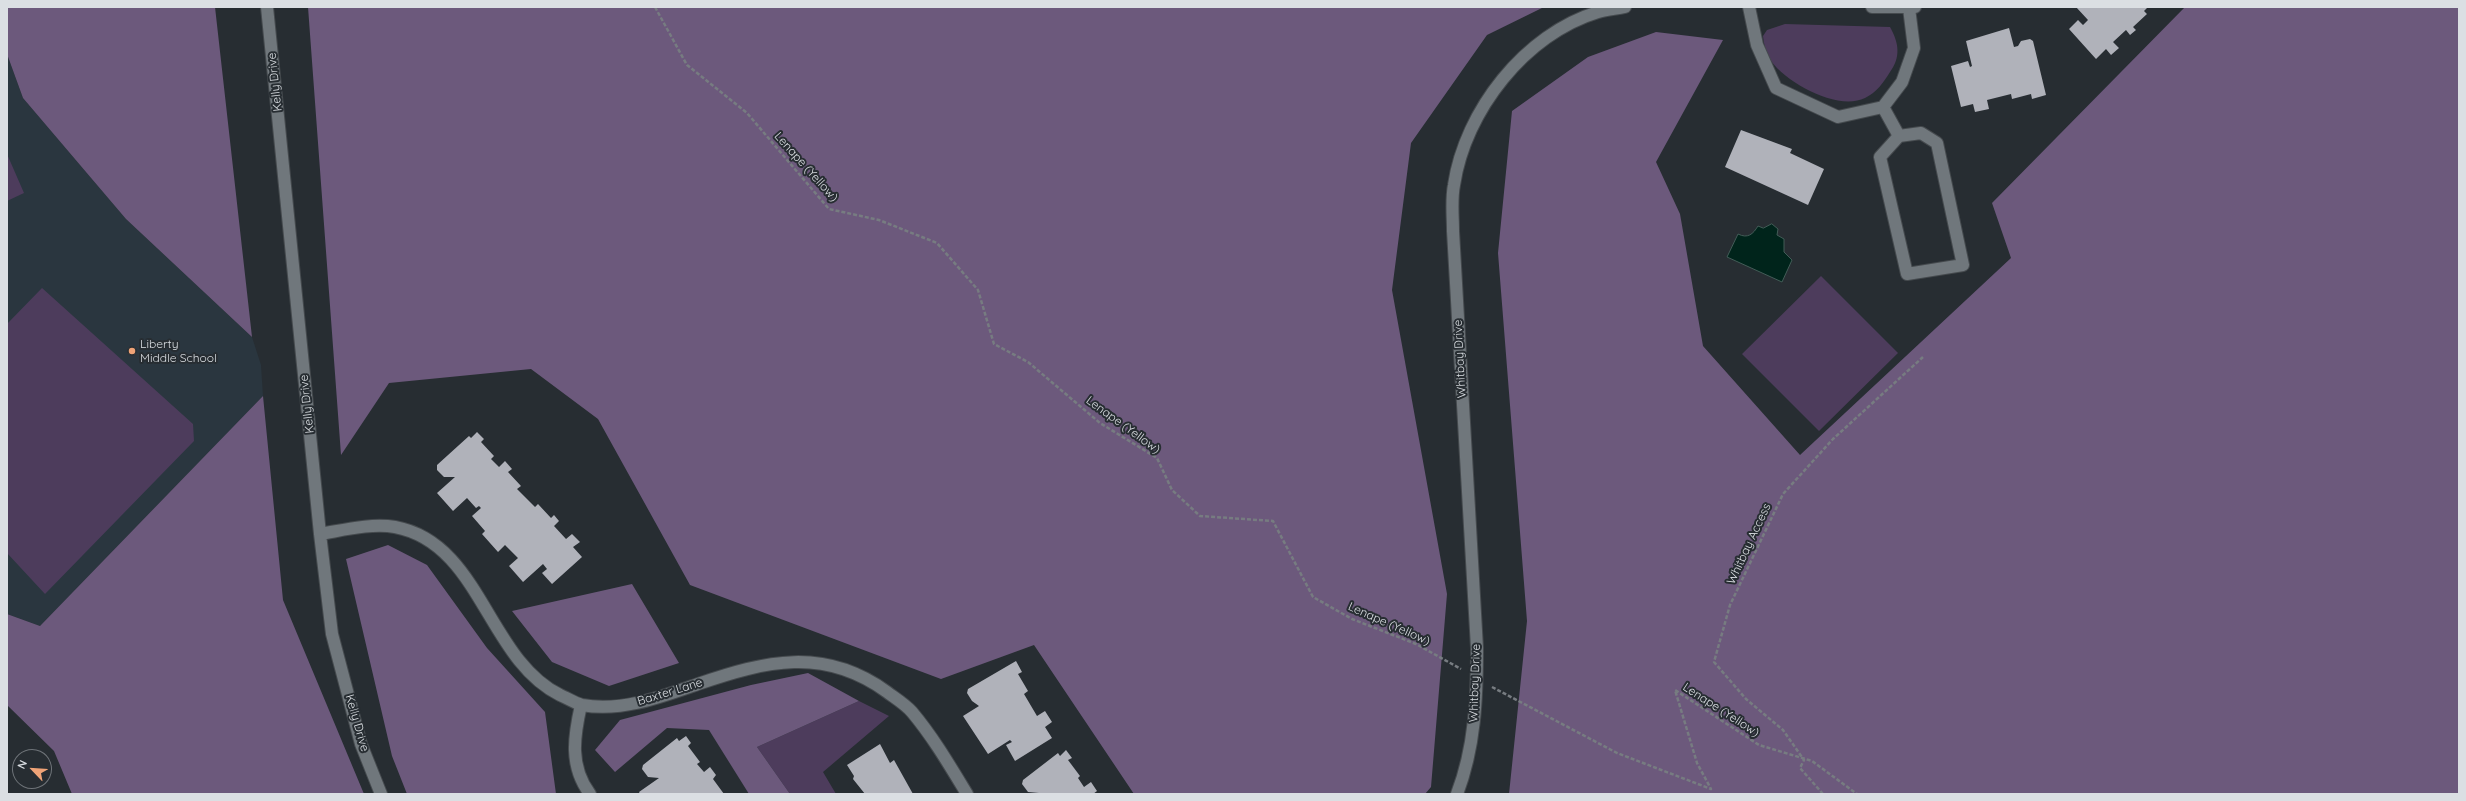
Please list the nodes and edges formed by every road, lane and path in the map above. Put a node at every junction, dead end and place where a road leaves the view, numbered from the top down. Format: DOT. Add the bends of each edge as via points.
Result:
graph roads {
  1 [pos="267,7"];
  2 [pos="655,7"];
  3 [pos="1625,7"];
  4 [pos="1749,7"];
  5 [pos="1872,7"];
  6 [pos="1912,8"];
  7 [pos="1883,107"];
  8 [pos="1899,136"];
  9 [pos="1923,356"];
  10 [pos="320,534"];
  11 [pos="1476,678"];
  12 [pos="581,704"];
  13 [pos="1804,760"];
  14 [pos="381,794"];
  15 [pos="590,794"];
  16 [pos="967,794"];
  17 [pos="1457,794"];
  18 [pos="1823,794"];
  19 [pos="1857,794"];
  1 -- 10 [label="street, Kelly Drive"];
  2 -- 11 [label="path, Lenape (Yellow)" via="686,65 747,113 829,209 879,220 937,243 978,290 994,344 1028,362 1100,423 1157,458 1172,490 1200,516 1273,521 1313,597 1352,619 1416,644"];
  3 -- 11 [label="street, Whitbay Drive" via="1598,12 1560,29 1527,54 1500,83 1478,115 1463,148 1454,186 1453,231"];
  4 -- 7 [label="street" via="1757,45 1776,88 1838,117"];
  5 -- 6 [label="street"];
  6 -- 7 [label="street" via="1914,48 1902,82"];
  7 -- 8 [label="street"];
  8 -- 8 [label="street" via="1880,157 1907,274 1963,265 1937,143 1921,133"];
  9 -- 13 [label="path, Whitbay Access" via="1833,439 1783,494 1730,605 1714,662 1746,700 1783,730"];
  10 -- 12 [label="street, Baxter Lane" via="366,527 394,527 430,540 461,571 508,647 526,670 548,689"];
  10 -- 14 [label="street, Kelly Drive" via="332,634 361,744"];
  11 -- 13 [label="path, Lenape (Yellow)" via="1617,753 1711,788 1697,763 1675,690 1759,745"];
  11 -- 17 [label="street, Whitbay Drive" via="1473,737 1464,777"];
  12 -- 15 [label="street" via="574,737 574,756 579,774"];
  12 -- 16 [label="street, Baxter Lane" via="620,706 653,700 761,664 788,661 820,663 854,673 879,687 910,710 941,751"];
  13 -- 18 [label="path" via="1800,768"];
  13 -- 19 [label="path, Lenape (Yellow)" via="1812,761"];
}
